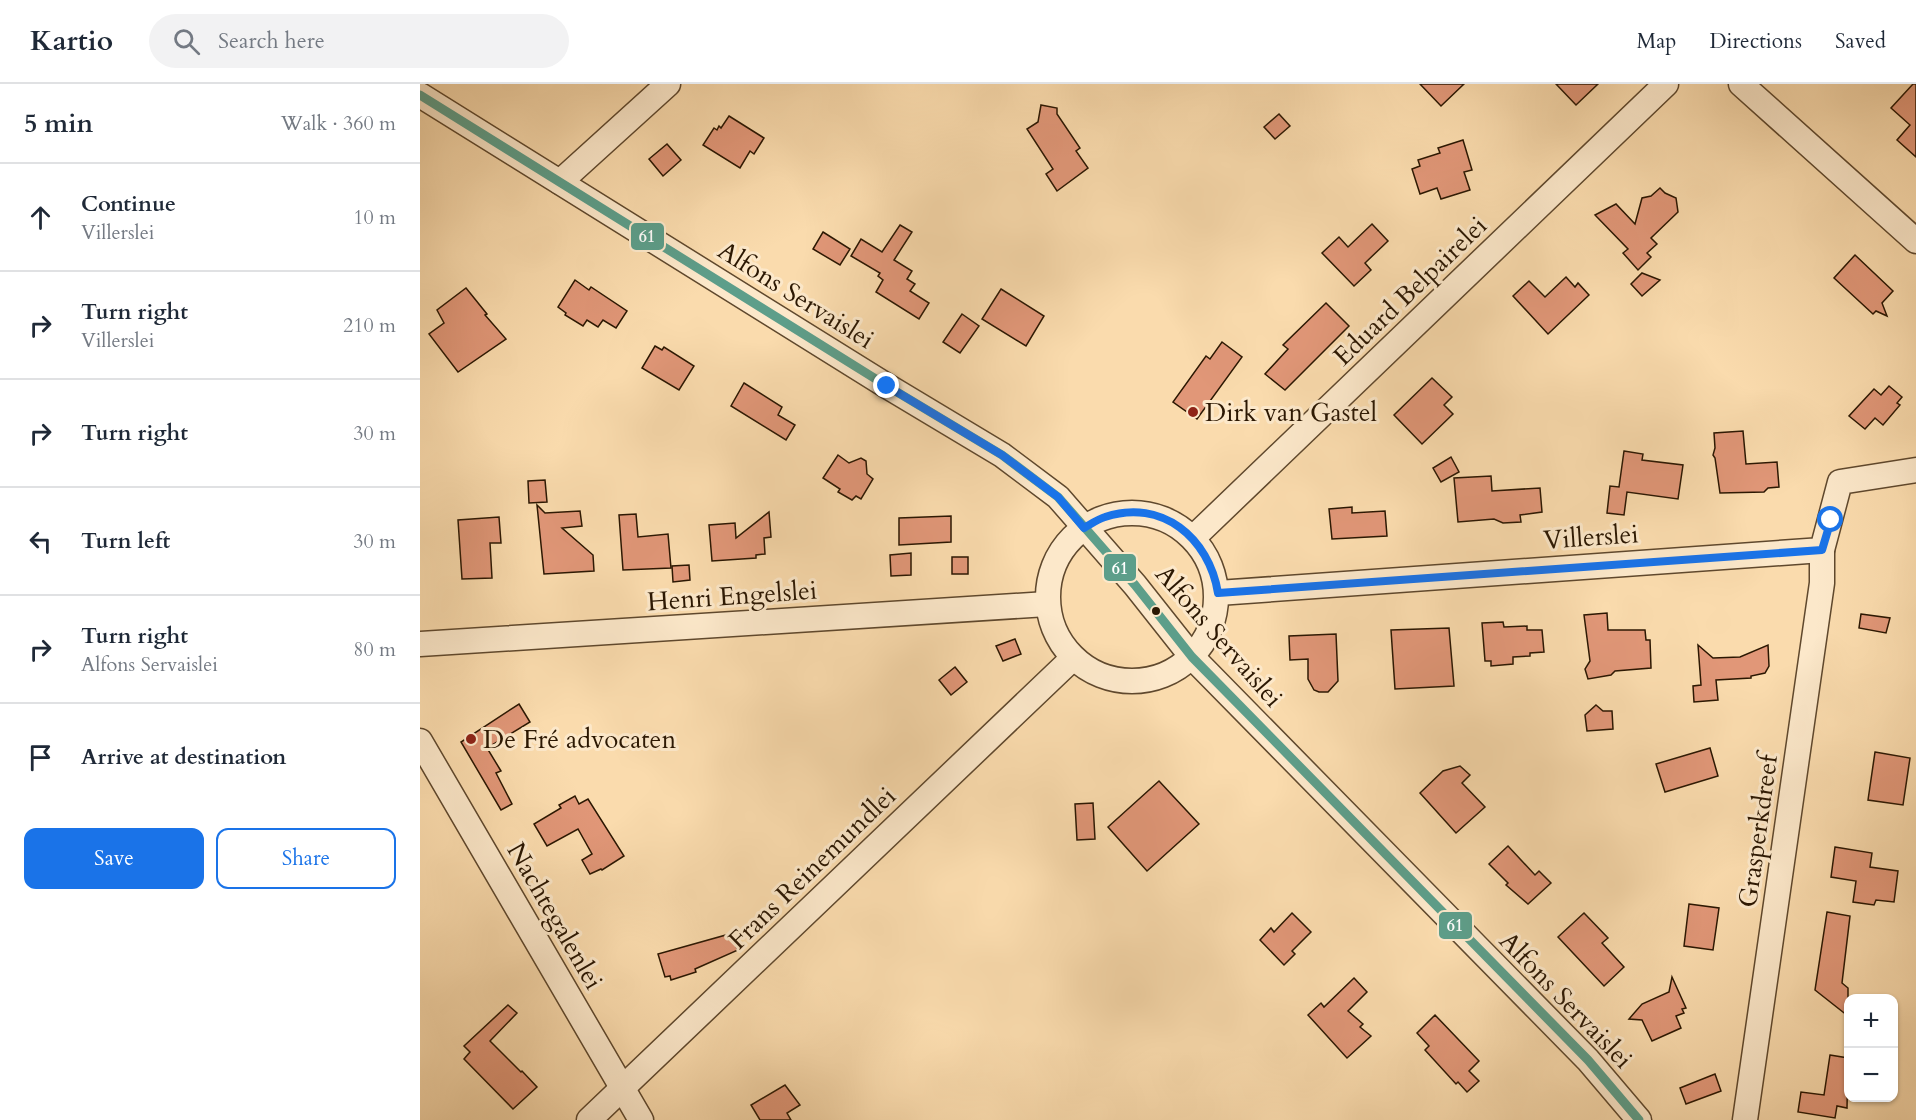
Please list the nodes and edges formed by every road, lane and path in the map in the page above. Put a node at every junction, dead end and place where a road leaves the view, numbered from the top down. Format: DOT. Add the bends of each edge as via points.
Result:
graph roads {
  1 [pos="668,84"];
  2 [pos="1666,84"];
  3 [pos="1741,84"];
  4 [pos="420,95"];
  5 [pos="560,182"];
  6 [pos="1916,241"];
  7 [pos="1916,470"];
  8 [pos="1084,528"];
  9 [pos="1193,538"];
  10 [pos="1822,550"];
  11 [pos="1218,593"];
  12 [pos="1047,604"];
  13 [pos="420,644"];
  14 [pos="1192,657"];
  15 [pos="1073,658"];
  16 [pos="420,741"];
  17 [pos="623,1088"];
  18 [pos="589,1120"];
  19 [pos="641,1120"];
  20 [pos="1639,1120"];
  21 [pos="1745,1120"];
  1 -- 5 [label="street"];
  2 -- 9 [label="street, Eduard Belpairelei"];
  3 -- 6 [label="street"];
  4 -- 5 [label="street, Alfons Servaislei"];
  5 -- 8 [label="street, Alfons Servaislei" via="1002,455 1058,497"];
  7 -- 10 [label="street" via="1840,482"];
  8 -- 9 [label="street" via="1122,513 1142,513 1161,517"];
  8 -- 12 [label="street" via="1066,544 1053,567"];
  8 -- 14 [label="street, Alfons Servaislei"];
  9 -- 11 [label="street" via="1211,565"];
  10 -- 11 [label="street, Villerslei"];
  10 -- 21 [label="street, Grasperkdreef" via="1822,583"];
  11 -- 14 [label="street" via="1215,619 1206,640"];
  12 -- 13 [label="street, Henri Engelslei"];
  12 -- 15 [label="street" via="1055,632"];
  14 -- 15 [label="street" via="1174,671 1133,682 1091,671"];
  14 -- 20 [label="street, Alfons Servaislei" via="1588,1060"];
  15 -- 17 [label="street, Frans Reinemundlei"];
  16 -- 17 [label="street, Nachtegalenlei"];
  17 -- 18 [label="street, Frans Reinemundlei"];
  17 -- 19 [label="street, Nachtegalenlei"];
}
